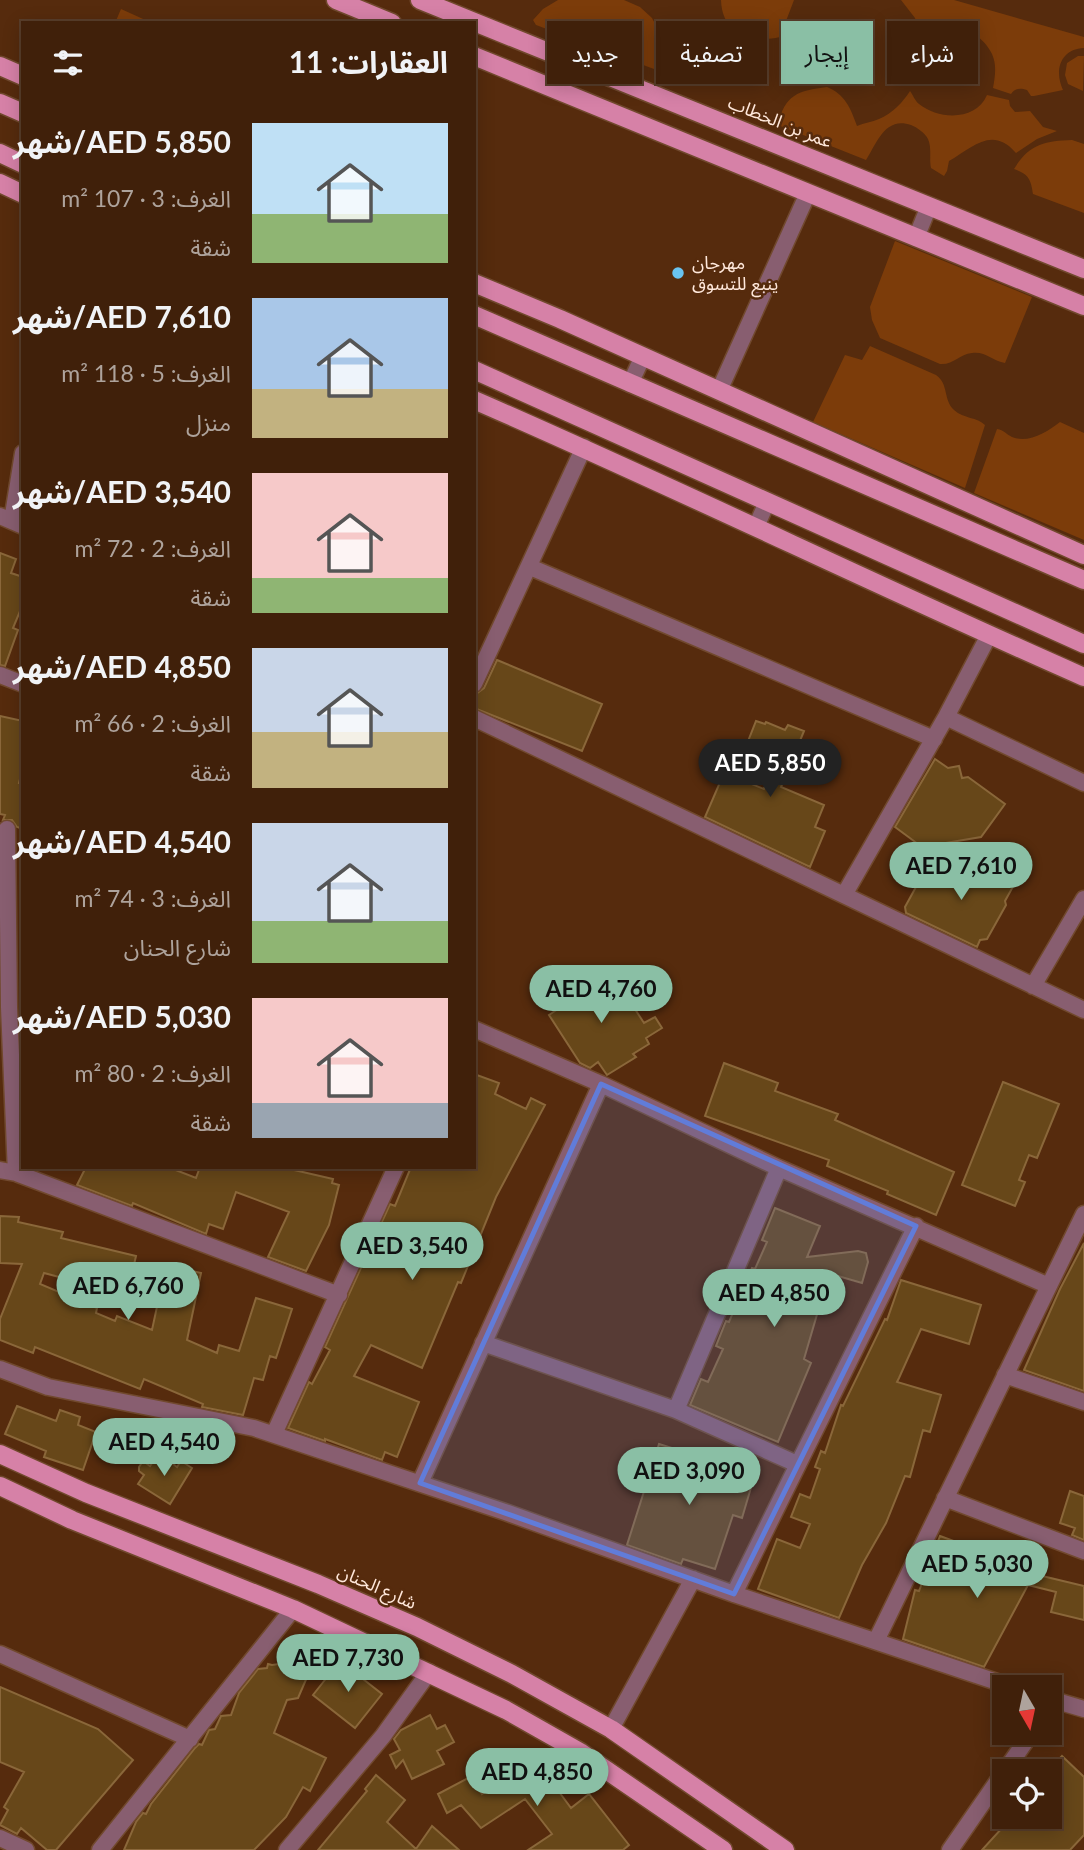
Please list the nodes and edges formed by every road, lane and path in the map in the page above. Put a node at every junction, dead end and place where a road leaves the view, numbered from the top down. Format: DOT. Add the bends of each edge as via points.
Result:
graph roads {
  1 [pos="336,0"];
  2 [pos="420,0"];
  3 [pos="387,21"];
  4 [pos="472,21"];
  5 [pos="476,23"];
  6 [pos="476,57"];
  7 [pos="0,66"];
  8 [pos="21,75"];
  9 [pos="0,103"];
  10 [pos="21,112"];
  11 [pos="0,153"];
  12 [pos="21,163"];
  13 [pos="0,183"];
  14 [pos="21,193"];
  15 [pos="808,193"];
  16 [pos="929,205"];
  17 [pos="916,238"];
  18 [pos="1084,269"];
  19 [pos="476,284"];
  20 [pos="1084,306"];
  21 [pos="476,316"];
  22 [pos="643,356"];
  23 [pos="476,371"];
  24 [pos="630,384"];
  25 [pos="719,391"];
  26 [pos="476,401"];
  27 [pos="584,447"];
  28 [pos="21,464"];
  29 [pos="767,502"];
  30 [pos="11,521"];
  31 [pos="756,527"];
  32 [pos="1084,555"];
  33 [pos="530,567"];
  34 [pos="1084,580"];
  35 [pos="989,635"];
  36 [pos="1084,644"];
  37 [pos="0,675"];
  38 [pos="1084,677"];
  39 [pos="476,680"];
  40 [pos="21,683"];
  41 [pos="946,717"];
  42 [pos="476,719"];
  43 [pos="934,739"];
  44 [pos="1084,783"];
  45 [pos="10,830"];
  46 [pos="844,895"];
  47 [pos="1084,899"];
  48 [pos="1032,986"];
  49 [pos="16,1010"];
  50 [pos="1084,1010"];
  51 [pos="476,1030"];
  52 [pos="601,1084"];
  53 [pos="779,1168"];
  54 [pos="396,1169"];
  55 [pos="8,1172"];
  56 [pos="1084,1214"];
  57 [pos="916,1226"];
  58 [pos="1049,1286"];
  59 [pos="339,1295"];
  60 [pos="483,1343"];
  61 [pos="0,1369"];
  62 [pos="1005,1375"];
  63 [pos="1084,1402"];
  64 [pos="676,1410"];
  65 [pos="274,1434"];
  66 [pos="0,1454"];
  67 [pos="797,1464"];
  68 [pos="420,1483"];
  69 [pos="0,1486"];
  70 [pos="945,1498"];
  71 [pos="1084,1551"];
  72 [pos="693,1579"];
  73 [pos="734,1594"];
  74 [pos="293,1609"];
  75 [pos="876,1641"];
  76 [pos="0,1654"];
  77 [pos="429,1672"];
  78 [pos="992,1680"];
  79 [pos="1062,1703"];
  80 [pos="1084,1709"];
  81 [pos="611,1730"];
  82 [pos="190,1740"];
  83 [pos="992,1790"];
  84 [pos="0,1838"];
  85 [pos="26,1850"];
  86 [pos="100,1850"];
  87 [pos="288,1850"];
  88 [pos="723,1850"];
  89 [pos="785,1850"];
  90 [pos="950,1850"];
  1 -- 3 [label="main road"];
  2 -- 4 [label="main road, عمر بن الخطاب"];
  5 -- 16 [label="main road, عمر بن الخطاب"];
  6 -- 15 [label="main road"];
  7 -- 8 [label="main road"];
  9 -- 10 [label="main road"];
  11 -- 12 [label="main road"];
  13 -- 14 [label="main road"];
  15 -- 17 [label="main road"];
  15 -- 25 [label="street"];
  16 -- 17 [label="street"];
  16 -- 18 [label="main road, عمر بن الخطاب"];
  17 -- 20 [label="main road"];
  19 -- 22 [label="main road"];
  21 -- 24 [label="main road"];
  22 -- 24 [label="street"];
  22 -- 25 [label="main road"];
  23 -- 29 [label="main road"];
  24 -- 34 [label="main road"];
  25 -- 32 [label="main road"];
  26 -- 27 [label="main road"];
  27 -- 31 [label="main road"];
  27 -- 33 [label="street"];
  28 -- 30 [label="street"];
  29 -- 31 [label="street"];
  29 -- 36 [label="main road"];
  31 -- 35 [label="main road"];
  33 -- 39 [label="street"];
  33 -- 43 [label="street"];
  35 -- 38 [label="main road"];
  35 -- 41 [label="street"];
  37 -- 40 [label="street"];
  41 -- 43 [label="street"];
  41 -- 44 [label="street"];
  42 -- 46 [label="street"];
  43 -- 46 [label="street"];
  45 -- 49 [label="street"];
  46 -- 48 [label="street"];
  47 -- 48 [label="street"];
  48 -- 50 [label="street"];
  49 -- 55 [label="street"];
  51 -- 52 [label="street"];
  52 -- 53 [label="street"];
  52 -- 60 [label="street"];
  53 -- 57 [label="street"];
  53 -- 64 [label="street"];
  54 -- 59 [label="street"];
  55 -- 59 [label="street"];
  56 -- 58 [label="street"];
  57 -- 58 [label="street"];
  57 -- 67 [label="street"];
  58 -- 62 [label="street"];
  59 -- 65 [label="street"];
  60 -- 64 [label="street"];
  60 -- 68 [label="street"];
  61 -- 65 [label="street" via="48,1387"];
  62 -- 63 [label="street"];
  62 -- 70 [label="street"];
  64 -- 67 [label="street"];
  65 -- 68 [label="street"];
  66 -- 81 [label="main road, شارع الحنان" via="417,1627"];
  67 -- 73 [label="street"];
  68 -- 72 [label="street"];
  69 -- 74 [label="main road"];
  70 -- 71 [label="street"];
  70 -- 75 [label="street"];
  72 -- 73 [label="street"];
  72 -- 81 [label="street"];
  73 -- 75 [label="street"];
  74 -- 77 [label="main road"];
  74 -- 82 [label="street"];
  75 -- 78 [label="street"];
  76 -- 82 [label="street"];
  77 -- 87 [label="street" via="383,1736"];
  77 -- 88 [label="main road" via="580,1752"];
  79 -- 80 [label="street"];
  81 -- 89 [label="main road, شارع الحنان"];
  82 -- 86 [label="street"];
  83 -- 90 [label="street"];
  84 -- 85 [label="street"];
}
